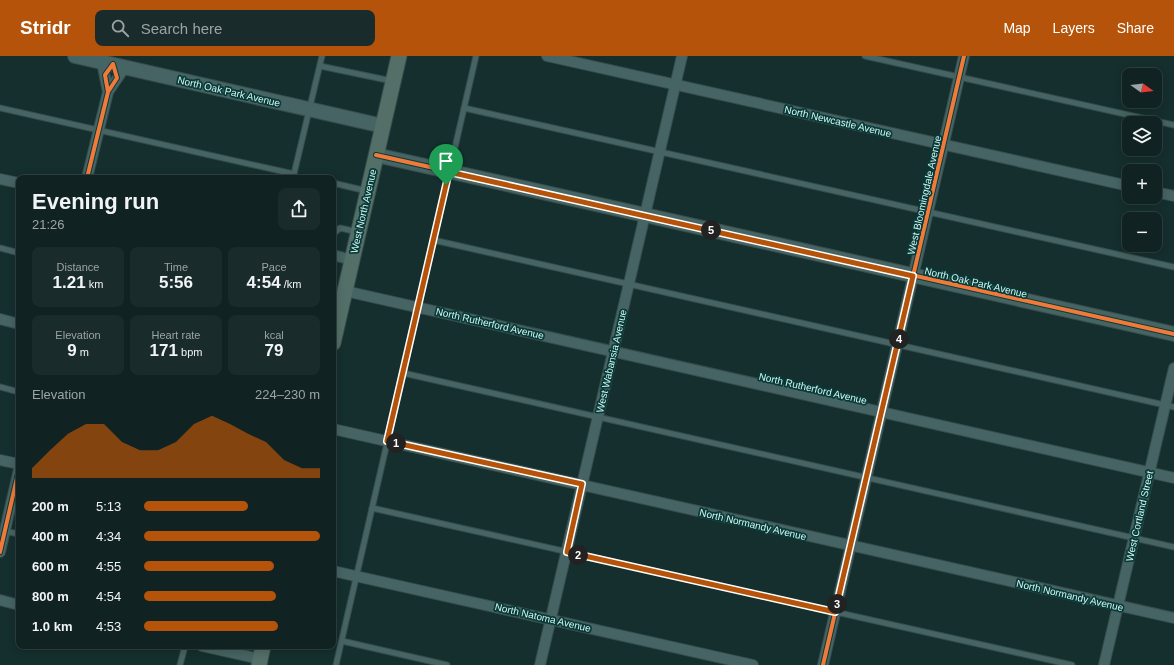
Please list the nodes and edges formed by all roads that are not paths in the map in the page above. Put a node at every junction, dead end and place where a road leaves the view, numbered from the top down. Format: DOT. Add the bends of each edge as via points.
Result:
graph roads {
  1 [pos="76,56"];
  2 [pos="322,56"];
  3 [pos="399,56"];
  4 [pos="476,56"];
  5 [pos="547,56"];
  6 [pos="682,56"];
  7 [pos="865,56"];
  8 [pos="964,56"];
  9 [pos="114,62"];
  10 [pos="320,66"];
  11 [pos="959,77"];
  12 [pos="393,81"];
  13 [pos="675,85"];
  14 [pos="108,92"];
  15 [pos="0,108"];
  16 [pos="464,108"];
  17 [pos="309,110"];
  18 [pos="1174,125"];
  19 [pos="383,126"];
  20 [pos="98,130"];
  21 [pos="944,144"];
  22 [pos="660,151"];
  23 [pos="376,156"];
  24 [pos="449,172"];
  25 [pos="88,175"];
  26 [pos="290,175"];
  27 [pos="294,175"];
  28 [pos="0,179"];
  29 [pos="16,182"];
  30 [pos="336,184"];
  31 [pos="1122,184"];
  32 [pos="368,192"];
  33 [pos="1162,193"];
  34 [pos="1174,196"];
  35 [pos="928,212"];
  36 [pos="645,215"];
  37 [pos="336,231"];
  38 [pos="358,233"];
  39 [pos="433,240"];
  40 [pos="0,248"];
  41 [pos="16,252"];
  42 [pos="336,256"];
  43 [pos="352,260"];
  44 [pos="1174,267"];
  45 [pos="913,276"];
  46 [pos="629,284"];
  47 [pos="345,291"];
  48 [pos="418,307"];
  49 [pos="0,319"];
  50 [pos="16,323"];
  51 [pos="336,330"];
  52 [pos="1174,334"];
  53 [pos="897,345"];
  54 [pos="613,351"];
  55 [pos="1174,368"];
  56 [pos="403,374"];
  57 [pos="0,388"];
  58 [pos="16,391"];
  59 [pos="1170,406"];
  60 [pos="882,412"];
  61 [pos="598,417"];
  62 [pos="336,430"];
  63 [pos="387,441"];
  64 [pos="0,460"];
  65 [pos="16,463"];
  66 [pos="1150,472"];
  67 [pos="866,478"];
  68 [pos="1174,478"];
  69 [pos="16,480"];
  70 [pos="582,484"];
  71 [pos="372,508"];
  72 [pos="2,531"];
  73 [pos="16,533"];
  74 [pos="1134,538"];
  75 [pos="850,546"];
  76 [pos="1174,547"];
  77 [pos="0,552"];
  78 [pos="567,552"];
  79 [pos="336,572"];
  80 [pos="356,576"];
  81 [pos="0,600"];
  82 [pos="16,604"];
  83 [pos="1118,605"];
  84 [pos="835,612"];
  85 [pos="1174,618"];
  86 [pos="551,619"];
  87 [pos="342,642"];
  88 [pos="184,649"];
  89 [pos="218,649"];
  90 [pos="260,657"];
  91 [pos="180,665"];
  92 [pos="336,665"];
  93 [pos="447,665"];
  94 [pos="540,665"];
  95 [pos="753,665"];
  96 [pos="823,665"];
  97 [pos="1072,665"];
  98 [pos="1104,665"];
  1 -- 9 [label="street, North Oak Park Avenue"];
  2 -- 10 [label="lane"];
  3 -- 12 [label="main road, West North Avenue"];
  4 -- 16 [label="lane"];
  5 -- 13 [label="street, North Newcastle Avenue"];
  6 -- 13 [label="street, West Wabansia Avenue"];
  7 -- 11 [label="lane"];
  8 -- 11 [label="street, West Bloomingdale Avenue"];
  9 -- 14 [label="street"];
  9 -- 14 [label="street"];
  9 -- 17 [label="street, North Oak Park Avenue"];
  10 -- 12 [label="lane"];
  10 -- 17 [label="lane"];
  11 -- 18 [label="lane"];
  11 -- 21 [label="street, West Bloomingdale Avenue"];
  12 -- 19 [label="main road, West North Avenue"];
  13 -- 21 [label="street, North Newcastle Avenue"];
  13 -- 22 [label="street, West Wabansia Avenue"];
  14 -- 20 [label="street"];
  15 -- 20 [label="lane"];
  16 -- 22 [label="lane"];
  16 -- 24 [label="lane"];
  17 -- 19 [label="street, North Oak Park Avenue"];
  17 -- 27 [label="lane"];
  19 -- 23 [label="main road, West North Avenue"];
  20 -- 25 [label="street"];
  20 -- 26 [label="lane"];
  21 -- 31 [label="street, North Newcastle Avenue"];
  21 -- 35 [label="street, West Bloomingdale Avenue"];
  22 -- 35 [label="lane"];
  22 -- 36 [label="street, West Wabansia Avenue"];
  23 -- 24 [label="street, North Oak Park Avenue"];
  23 -- 32 [label="main road, West North Avenue"];
  24 -- 36 [label="street, North Oak Park Avenue"];
  24 -- 39 [label="lane"];
  28 -- 29 [label="street"];
  30 -- 32 [label="lane"];
  32 -- 38 [label="main road, West North Avenue"];
  33 -- 34 [label="street"];
  35 -- 44 [label="lane"];
  35 -- 45 [label="street, West Bloomingdale Avenue"];
  36 -- 45 [label="street, North Oak Park Avenue"];
  36 -- 46 [label="street, West Wabansia Avenue"];
  37 -- 38 [label="lane" via="340,228"];
  38 -- 43 [label="main road, West North Avenue"];
  39 -- 46 [label="lane"];
  39 -- 48 [label="lane"];
  40 -- 41 [label="lane"];
  42 -- 43 [label="street"];
  43 -- 47 [label="main road, West North Avenue"];
  45 -- 52 [label="street, North Oak Park Avenue"];
  45 -- 53 [label="street, West Bloomingdale Avenue"];
  46 -- 53 [label="lane"];
  46 -- 54 [label="street, West Wabansia Avenue"];
  47 -- 48 [label="street, North Rutherford Avenue"];
  47 -- 51 [label="main road, West North Avenue"];
  48 -- 54 [label="street, North Rutherford Avenue"];
  48 -- 56 [label="lane"];
  49 -- 50 [label="street"];
  53 -- 59 [label="lane"];
  53 -- 60 [label="street, West Bloomingdale Avenue"];
  54 -- 60 [label="street, North Rutherford Avenue"];
  54 -- 61 [label="street, West Wabansia Avenue"];
  55 -- 59 [label="street, West Cortland Street"];
  56 -- 61 [label="lane"];
  56 -- 63 [label="lane"];
  57 -- 58 [label="lane"];
  59 -- 66 [label="street, West Cortland Street"];
  60 -- 66 [label="street, North Rutherford Avenue"];
  60 -- 67 [label="street, West Bloomingdale Avenue"];
  61 -- 67 [label="lane"];
  61 -- 70 [label="street, West Wabansia Avenue"];
  62 -- 63 [label="street, North Normandy Avenue"];
  63 -- 70 [label="street, North Normandy Avenue"];
  63 -- 71 [label="lane"];
  64 -- 65 [label="street"];
  66 -- 68 [label="street, North Rutherford Avenue"];
  66 -- 74 [label="street, West Cortland Street"];
  67 -- 74 [label="lane"];
  67 -- 75 [label="street, West Bloomingdale Avenue"];
  69 -- 72 [label="street"];
  70 -- 75 [label="street, North Normandy Avenue"];
  70 -- 78 [label="street, West Wabansia Avenue"];
  71 -- 78 [label="lane"];
  71 -- 80 [label="lane"];
  72 -- 73 [label="lane"];
  72 -- 77 [label="street"];
  74 -- 76 [label="lane"];
  74 -- 83 [label="street, West Cortland Street"];
  75 -- 83 [label="street, North Normandy Avenue"];
  75 -- 84 [label="street, West Bloomingdale Avenue"];
  78 -- 84 [label="lane"];
  78 -- 86 [label="street, West Wabansia Avenue"];
  79 -- 80 [label="street, North Natoma Avenue"];
  80 -- 86 [label="street, North Natoma Avenue"];
  80 -- 87 [label="lane"];
  81 -- 82 [label="street"];
  83 -- 85 [label="street, North Normandy Avenue"];
  83 -- 98 [label="street, West Cortland Street"];
  84 -- 96 [label="street, West Bloomingdale Avenue"];
  84 -- 97 [label="lane"];
  86 -- 94 [label="street, West Wabansia Avenue"];
  86 -- 95 [label="street, North Natoma Avenue"];
  87 -- 92 [label="lane"];
  87 -- 93 [label="lane"];
  88 -- 91 [label="lane"];
  89 -- 90 [label="street"];
}
